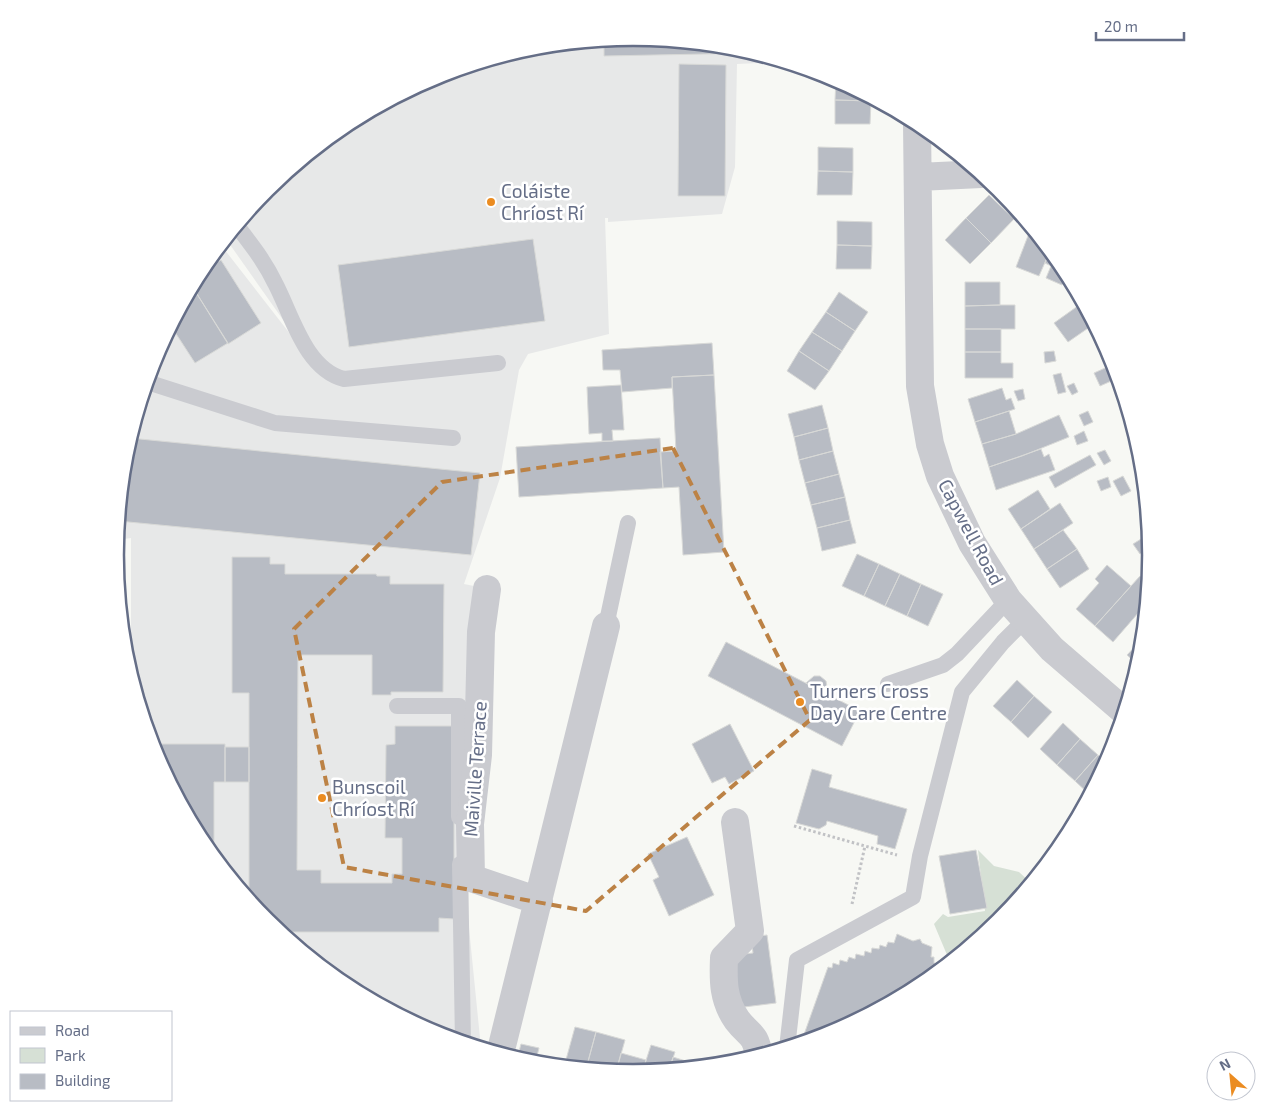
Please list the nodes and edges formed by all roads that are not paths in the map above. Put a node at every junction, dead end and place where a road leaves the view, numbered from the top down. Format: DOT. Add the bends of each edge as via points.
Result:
graph roads {
  1 [pos="917,133"];
  2 [pos="971,174"];
  3 [pos="918,177"];
  4 [pos="240,232"];
  5 [pos="498,363"];
  6 [pos="154,384"];
  7 [pos="452,438"];
  8 [pos="628,523"];
  9 [pos="487,589"];
  10 [pos="1016,610"];
  11 [pos="606,626"];
  12 [pos="888,684"];
  13 [pos="397,706"];
  14 [pos="1119,707"];
  15 [pos="735,822"];
  16 [pos="539,901"];
  17 [pos="463,1036"];
  18 [pos="788,1041"];
  19 [pos="502,1047"];
  20 [pos="758,1049"];
  1 -- 3 [label="street, Capwell Road"];
  2 -- 3 [label="street"];
  3 -- 10 [label="street, Capwell Road" via="919,360 922,403 930,444 958,516"];
  4 -- 5 [label="lane" via="264,263 307,347 332,376 344,379"];
  6 -- 7 [label="lane" via="275,423"];
  8 -- 11 [label="lane"];
  9 -- 16 [label="street, Maiville Terrace" via="481,632 478,755 470,824 471,878"];
  10 -- 12 [label="lane" via="943,665"];
  10 -- 14 [label="street, Capwell Road" via="1052,649"];
  10 -- 18 [label="lane" via="1003,642 962,692 919,861 913,897 797,960"];
  11 -- 16 [label="street"];
  13 -- 17 [label="lane" via="459,706"];
  15 -- 20 [label="street" via="750,931 724,958 723,988 737,1019 756,1039"];
  16 -- 19 [label="street"];
}
